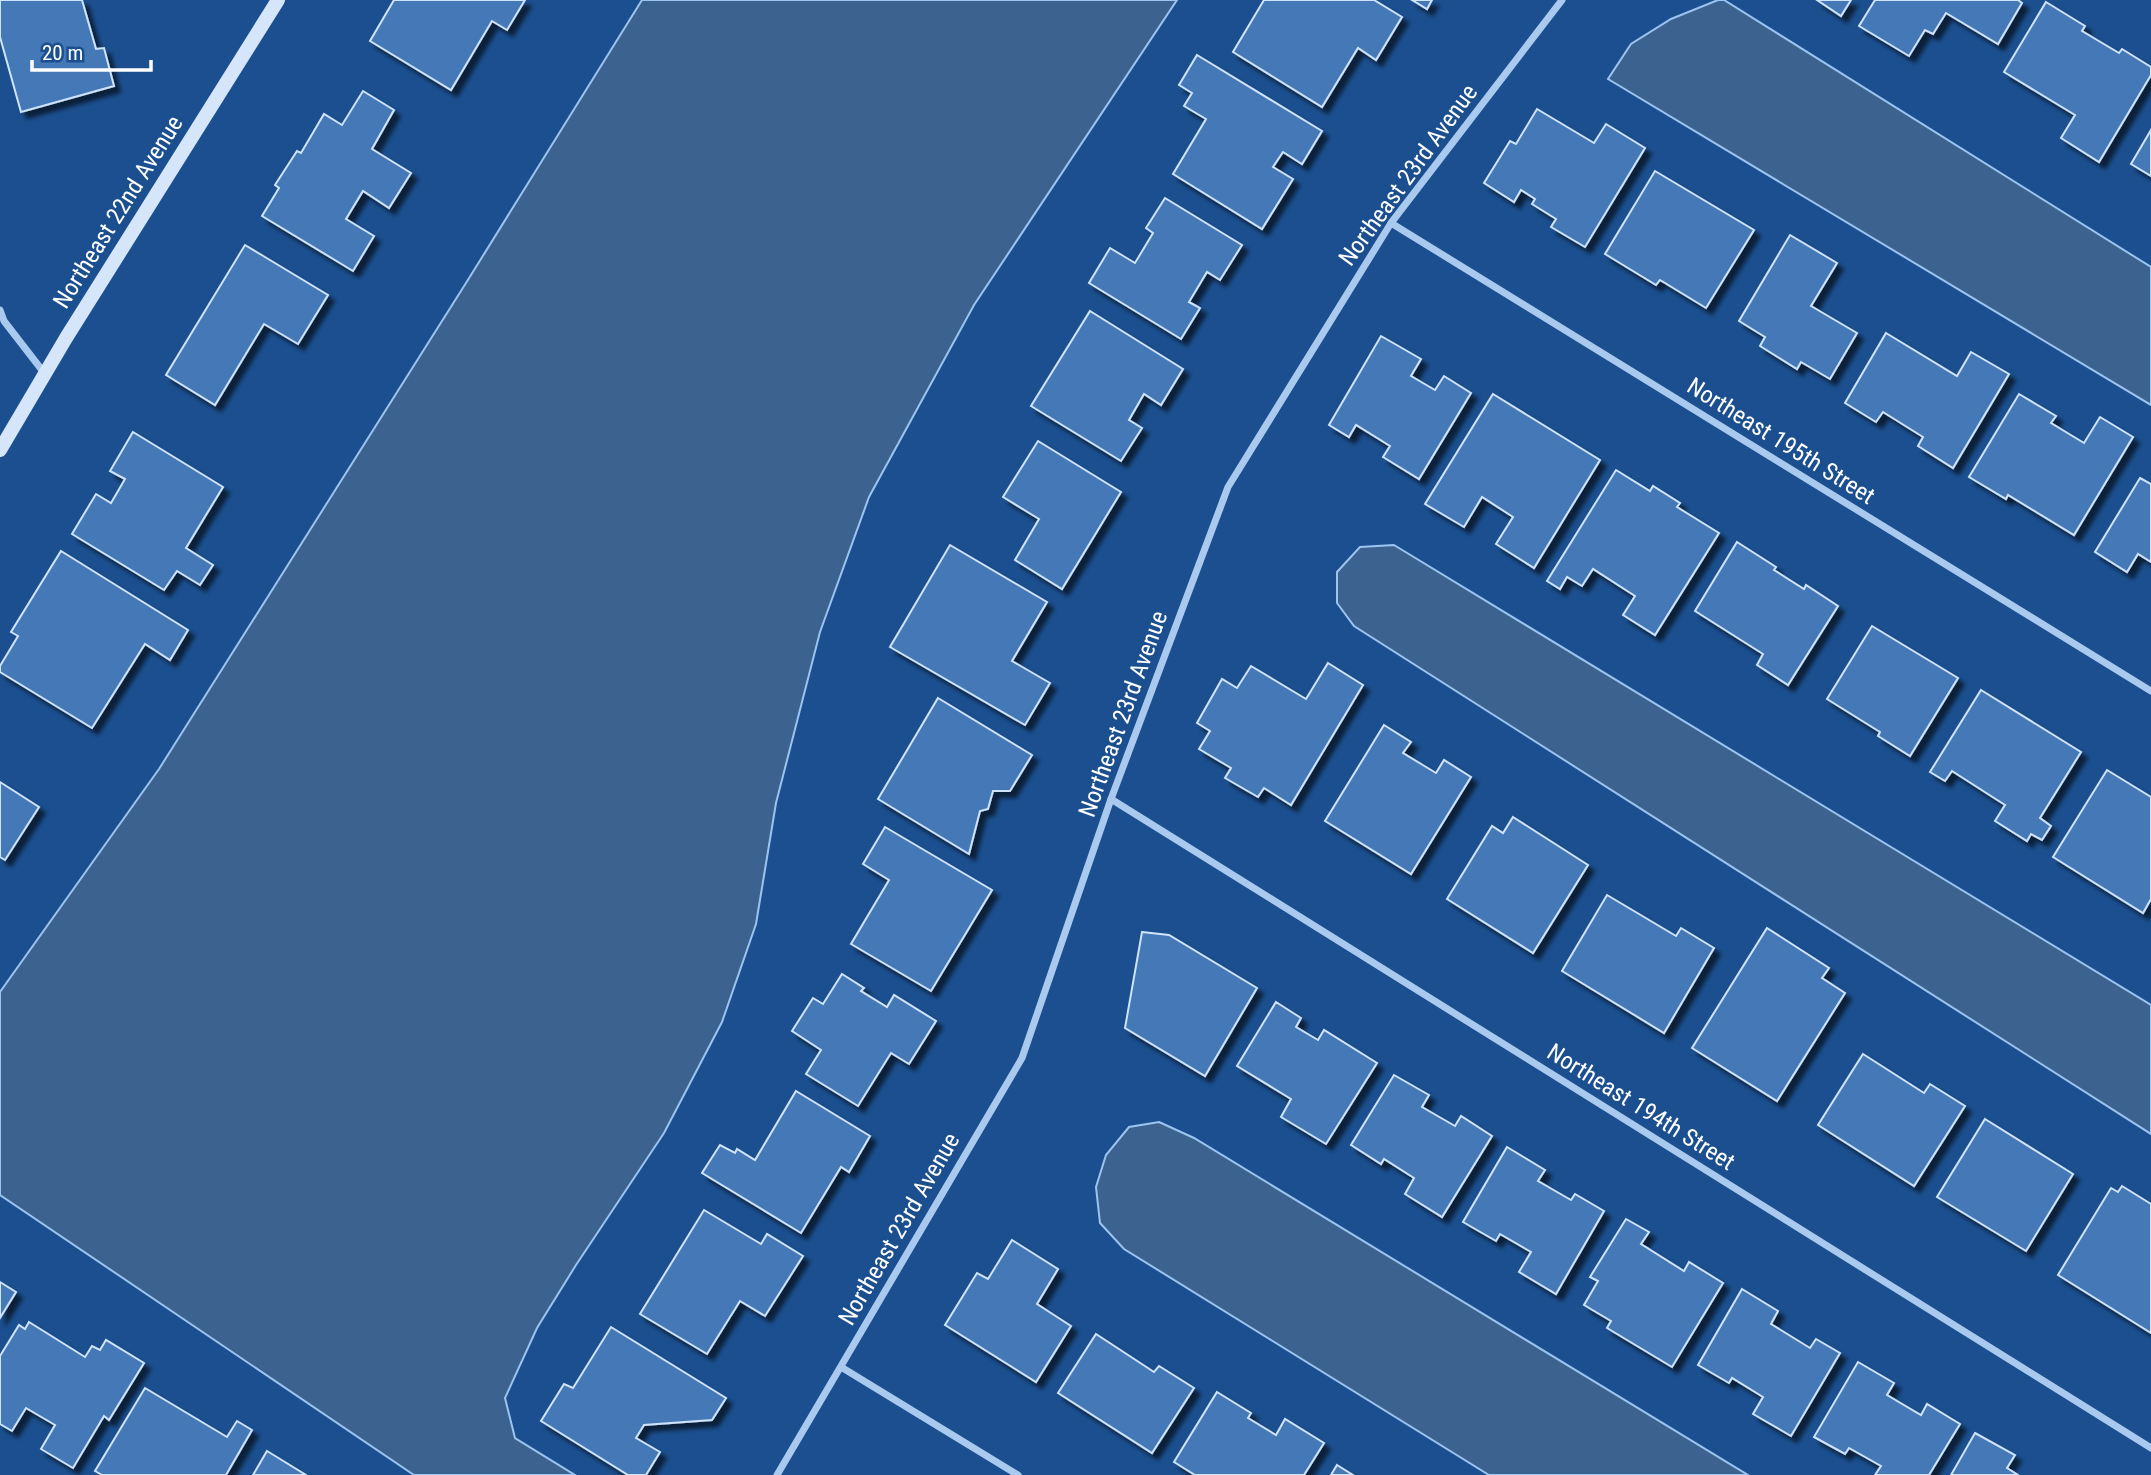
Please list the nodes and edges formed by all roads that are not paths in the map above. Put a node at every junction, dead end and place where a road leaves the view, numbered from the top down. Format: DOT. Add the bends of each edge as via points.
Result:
graph roads {
  1 [pos="278,0"];
  2 [pos="1562,0"];
  3 [pos="1391,223"];
  4 [pos="0,310"];
  5 [pos="45,374"];
  6 [pos="0,450"];
  7 [pos="2151,691"];
  8 [pos="1111,799"];
  9 [pos="841,1367"];
  10 [pos="2151,1448"];
  11 [pos="777,1475"];
  12 [pos="1017,1475"];
  1 -- 5 [label="street, Northeast 22nd Avenue"];
  2 -- 3 [label="street, Northeast 23rd Avenue"];
  3 -- 7 [label="street, Northeast 195th Street"];
  3 -- 8 [label="street, Northeast 23rd Avenue" via="1228,487"];
  4 -- 5 [label="street"];
  5 -- 6 [label="street, Northeast 22nd Avenue"];
  8 -- 9 [label="street, Northeast 23rd Avenue" via="1021,1058"];
  8 -- 10 [label="street, Northeast 194th Street"];
  9 -- 11 [label="street, Northeast 23rd Avenue"];
  9 -- 12 [label="street"];
}
